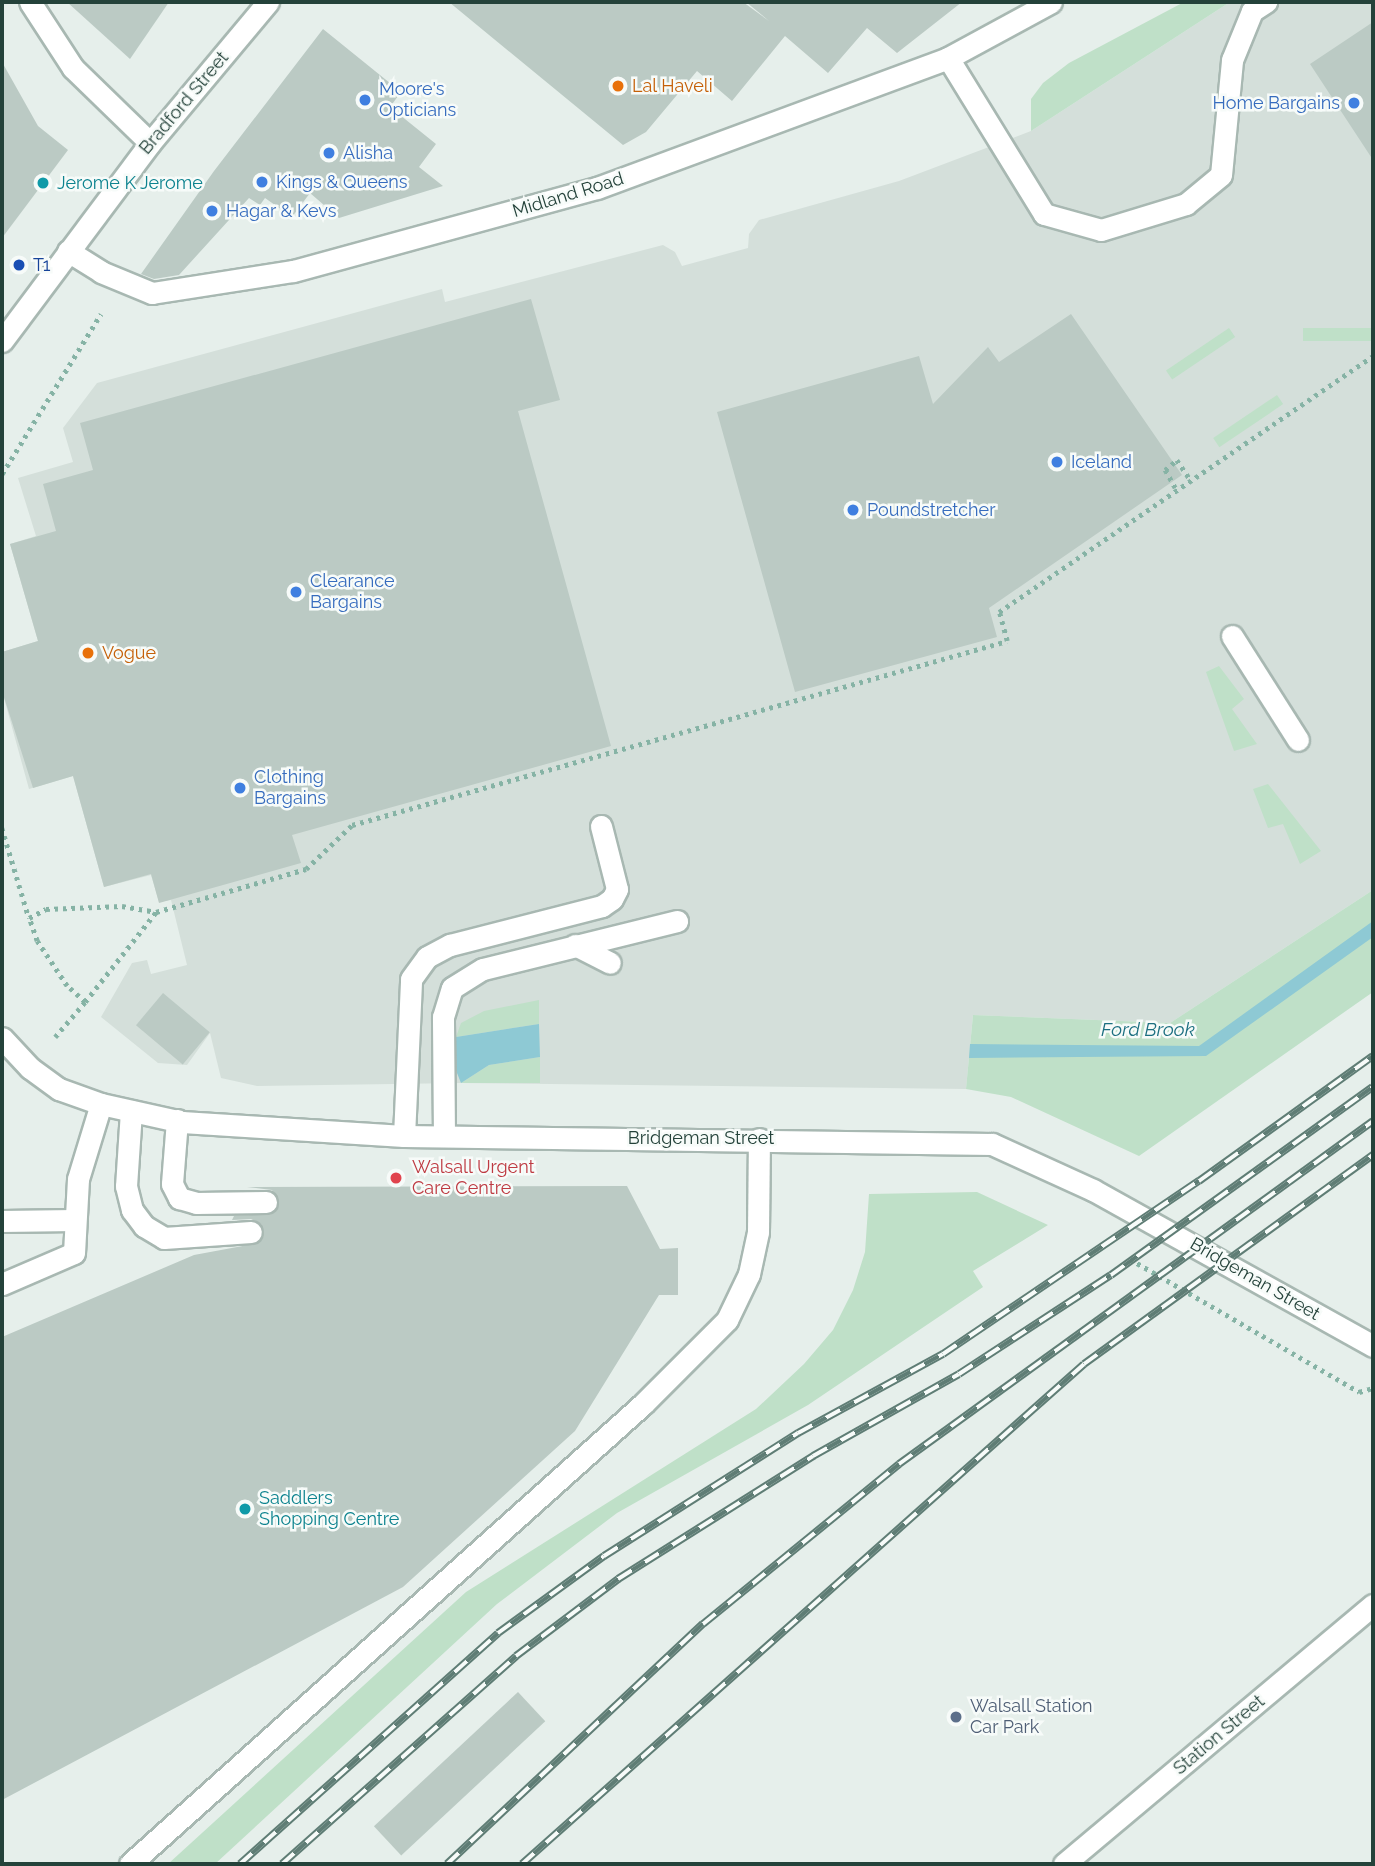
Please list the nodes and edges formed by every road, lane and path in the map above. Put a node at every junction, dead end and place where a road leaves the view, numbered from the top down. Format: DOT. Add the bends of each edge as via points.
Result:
graph roads {
  1 [pos="30,2"];
  2 [pos="268,2"];
  3 [pos="1051,2"];
  4 [pos="1266,2"];
  5 [pos="948,58"];
  6 [pos="150,143"];
  7 [pos="68,251"];
  8 [pos="123,280"];
  9 [pos="2,341"];
  10 [pos="1373,356"];
  11 [pos="2,474"];
  12 [pos="1190,480"];
  13 [pos="1175,488"];
  14 [pos="1232,636"];
  15 [pos="1298,740"];
  16 [pos="601,826"];
  17 [pos="2,828"];
  18 [pos="156,912"];
  19 [pos="29,918"];
  20 [pos="677,921"];
  21 [pos="575,945"];
  22 [pos="610,963"];
  23 [pos="85,1002"];
  24 [pos="2,1038"];
  25 [pos="30,1068"];
  26 [pos="101,1104"];
  27 [pos="131,1111"];
  28 [pos="177,1120"];
  29 [pos="404,1136"];
  30 [pos="444,1136"];
  31 [pos="759,1139"];
  32 [pos="266,1202"];
  33 [pos="75,1220"];
  34 [pos="2,1221"];
  35 [pos="251,1232"];
  36 [pos="1119,1252"];
  37 [pos="2,1284"];
  38 [pos="1373,1346"];
  39 [pos="1373,1388"];
  40 [pos="1373,1605"];
  41 [pos="130,1864"];
  42 [pos="1064,1864"];
  1 -- 6 [label="street" via="73,68"];
  2 -- 6 [label="street, Bradford Street"];
  3 -- 5 [label="street, Midland Road"];
  4 -- 5 [label="street" via="1252,11 1232,60 1221,175 1186,204 1101,230 1044,214"];
  5 -- 8 [label="street, Midland Road" via="597,188 319,264 174,292 152,293"];
  6 -- 7 [label="street, Bradford Street"];
  7 -- 8 [label="street, Midland Road"];
  7 -- 9 [label="street, Bradford Street"];
  8 -- 11 [label="path"];
  10 -- 12 [label="path"];
  12 -- 13 [label="path" via="1177,460 1165,470"];
  12 -- 18 [label="path" via="999,612 1007,641 352,825 306,869"];
  14 -- 15 [label="street"];
  16 -- 29 [label="street" via="617,889 612,899 603,906 450,945 428,957 411,978"];
  17 -- 19 [label="path"];
  18 -- 19 [label="path" via="122,906 59,909"];
  18 -- 23 [label="path"];
  19 -- 23 [label="path" via="48,960"];
  20 -- 21 [label="street"];
  21 -- 22 [label="street"];
  21 -- 30 [label="street" via="483,969 452,988 443,1017"];
  23 -- 25 [label="path"];
  24 -- 25 [label="street, Bridgeman Street"];
  25 -- 26 [label="street, Bridgeman Street" via="59,1089"];
  26 -- 27 [label="street, Bridgeman Street"];
  26 -- 33 [label="street" via="78,1179"];
  27 -- 28 [label="street, Bridgeman Street"];
  27 -- 35 [label="street" via="126,1186 132,1210 144,1226 164,1238"];
  28 -- 29 [label="street, Bridgeman Street"];
  28 -- 32 [label="street" via="172,1184 179,1198 196,1203"];
  29 -- 30 [label="street, Bridgeman Street"];
  30 -- 31 [label="street, Bridgeman Street"];
  31 -- 38 [label="street, Bridgeman Street" via="970,1141 1014,1151 1187,1239"];
  31 -- 41 [label="street" via="758,1232 749,1274 727,1320 643,1404"];
  33 -- 34 [label="street"];
  33 -- 37 [label="street" via="74,1253"];
  36 -- 39 [label="path" via="1359,1391"];
  40 -- 42 [label="street, Station Street"];
}
